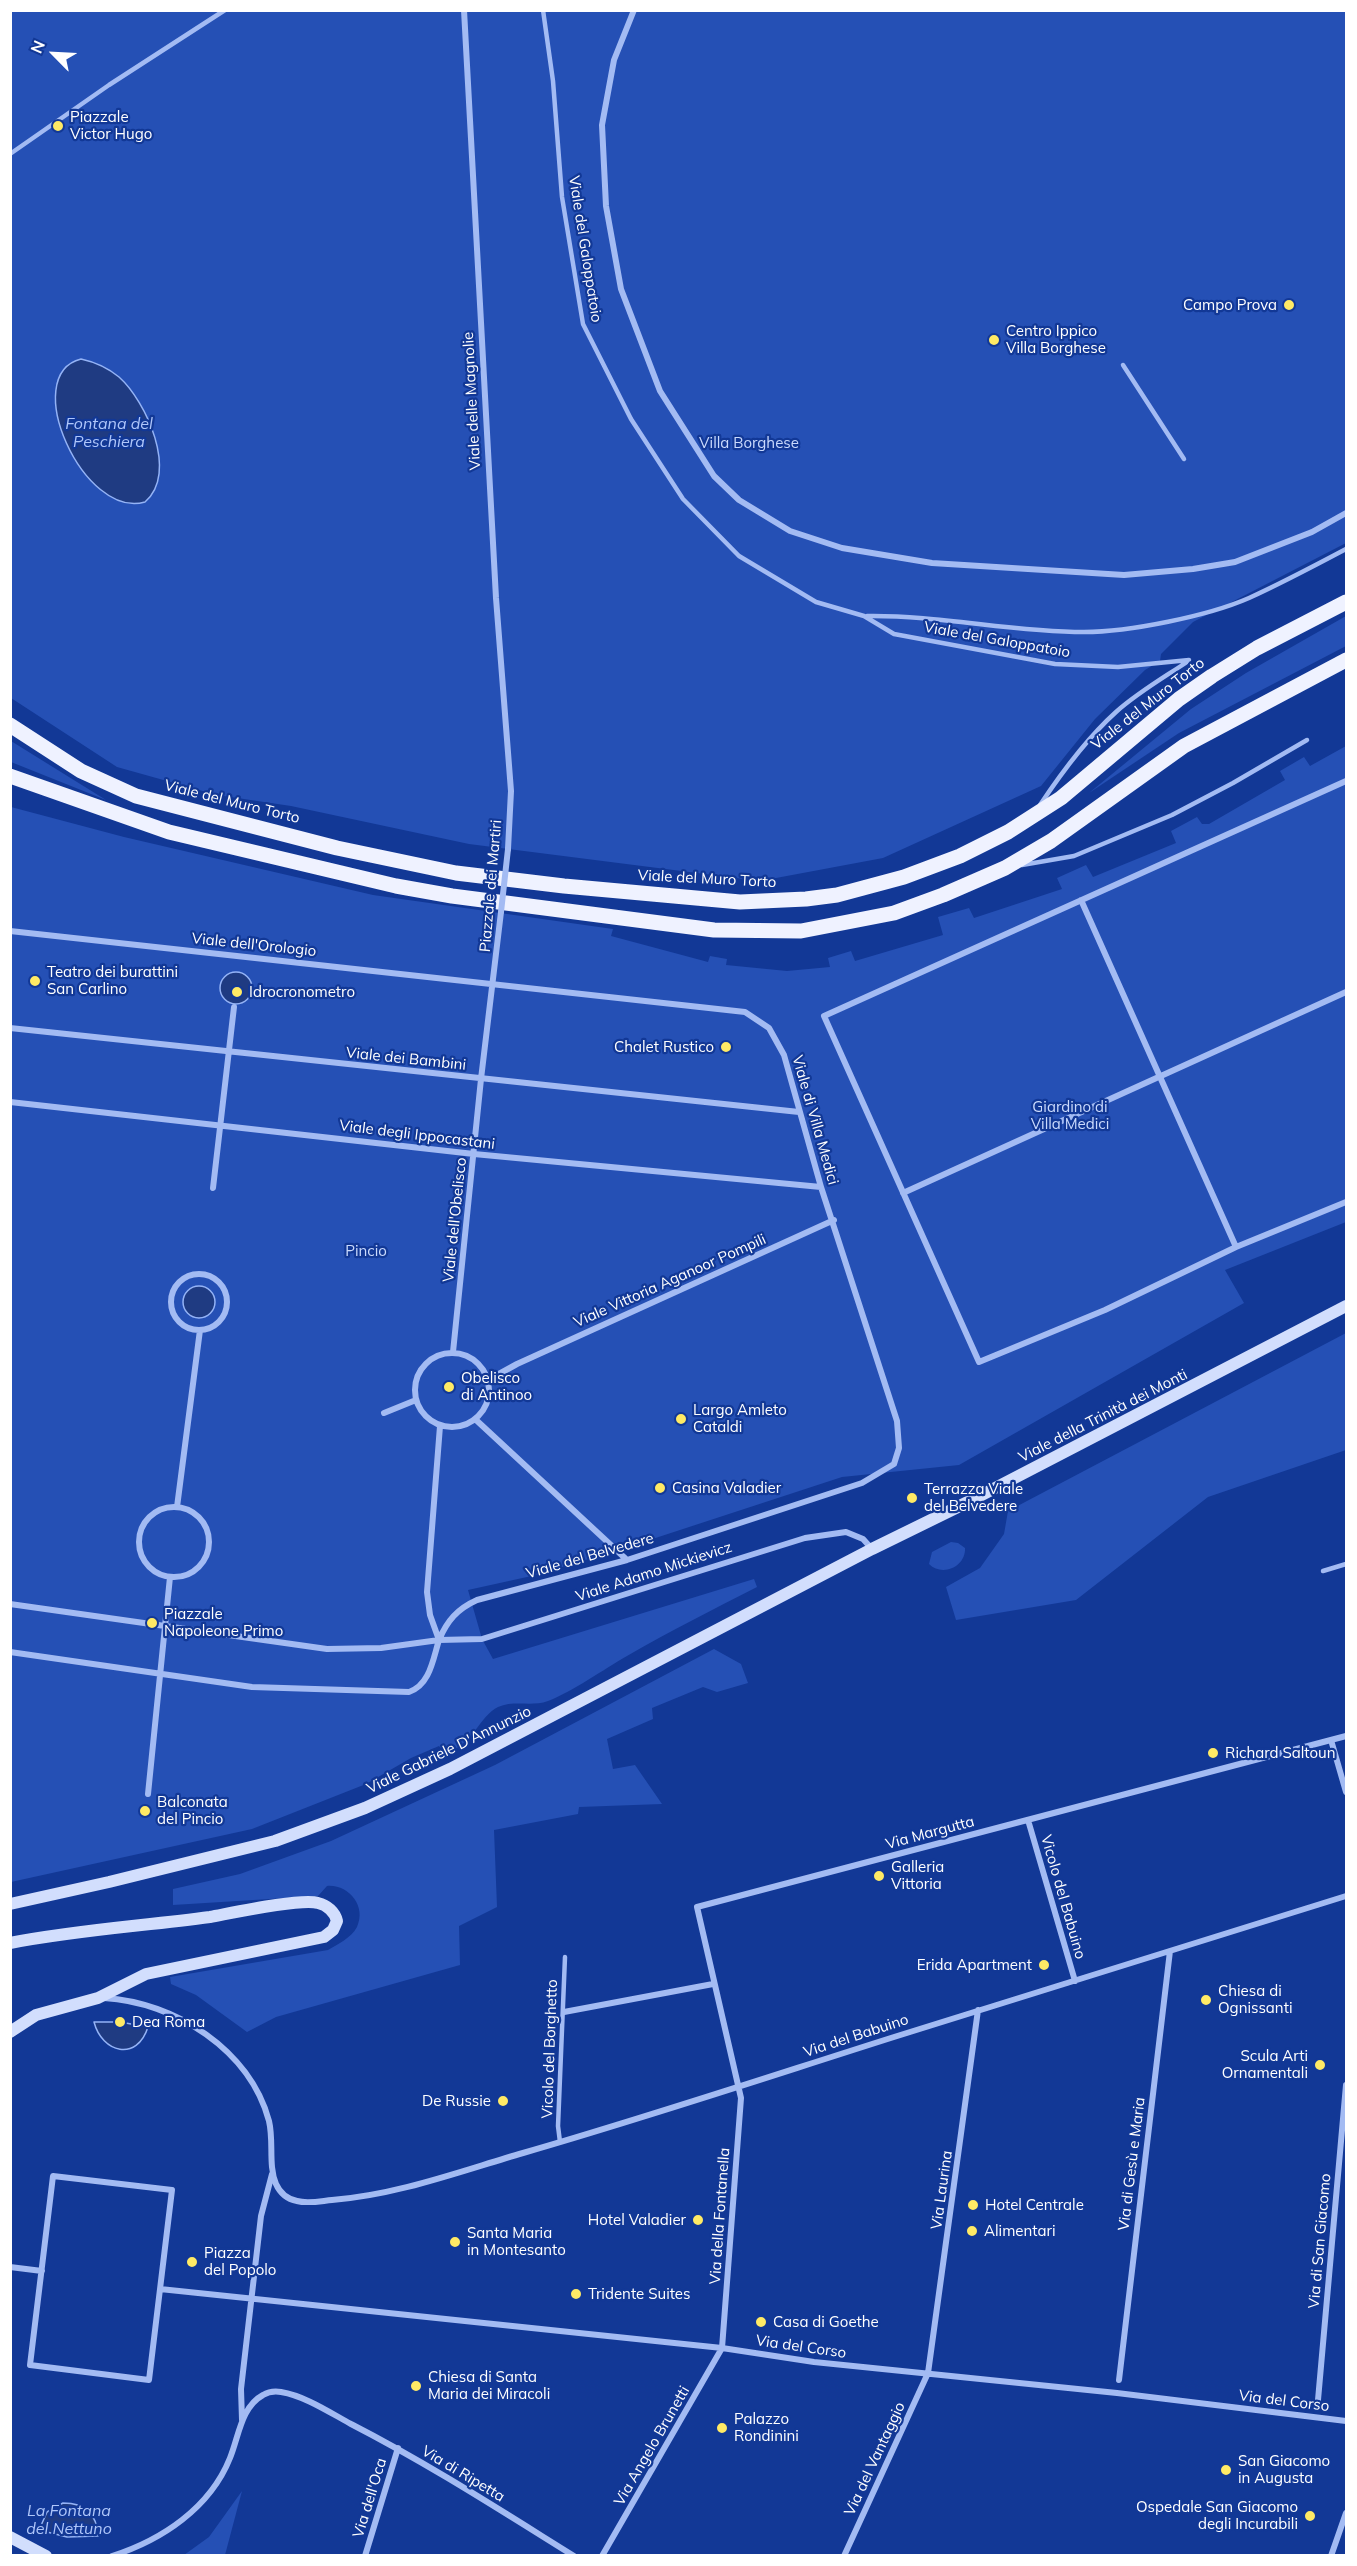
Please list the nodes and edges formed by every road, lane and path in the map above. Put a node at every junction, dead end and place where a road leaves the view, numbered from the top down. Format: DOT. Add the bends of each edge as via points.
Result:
graph roads {
  1 [pos="225,10"];
  2 [pos="464,10"];
  3 [pos="543,10"];
  4 [pos="634,10"];
  5 [pos="10,154"];
  6 [pos="1123,365"];
  7 [pos="1184,459"];
  8 [pos="1347,513"];
  9 [pos="1347,549"];
  10 [pos="1347,602"];
  11 [pos="864,616"];
  12 [pos="1347,660"];
  13 [pos="10,725"];
  14 [pos="1307,740"];
  15 [pos="10,776"];
  16 [pos="1347,781"];
  17 [pos="511,791"];
  18 [pos="1029,820"];
  19 [pos="1005,868"];
  20 [pos="1081,900"];
  21 [pos="10,930"];
  22 [pos="494,983"];
  23 [pos="1347,992"];
  24 [pos="234,1007"];
  25 [pos="10,1028"];
  26 [pos="229,1051"];
  27 [pos="1161,1076"];
  28 [pos="481,1079"];
  29 [pos="10,1102"];
  30 [pos="799,1112"];
  31 [pos="220,1124"];
  32 [pos="474,1154"];
  33 [pos="821,1187"];
  34 [pos="213,1188"];
  35 [pos="903,1193"];
  36 [pos="1347,1202"];
  37 [pos="834,1220"];
  38 [pos="1236,1247"];
  39 [pos="1347,1306"];
  40 [pos="200,1330"];
  41 [pos="453,1352"];
  42 [pos="488,1380"];
  43 [pos="416,1400"];
  44 [pos="384,1413"];
  45 [pos="475,1419"];
  46 [pos="897,1421"];
  47 [pos="440,1426"];
  48 [pos="177,1507"];
  49 [pos="872,1549"];
  50 [pos="627,1560"];
  51 [pos="1347,1564"];
  52 [pos="1323,1571"];
  53 [pos="170,1577"];
  54 [pos="10,1604"];
  55 [pos="165,1625"];
  56 [pos="439,1640"];
  57 [pos="10,1652"];
  58 [pos="160,1675"];
  59 [pos="1347,1736"];
  60 [pos="1331,1740"];
  61 [pos="1347,1792"];
  62 [pos="148,1794"];
  63 [pos="1028,1820"];
  64 [pos="1347,1896"];
  65 [pos="10,1904"];
  66 [pos="10,1942"];
  67 [pos="1170,1951"];
  68 [pos="565,1957"];
  69 [pos="1075,1981"];
  70 [pos="713,1984"];
  71 [pos="98,1998"];
  72 [pos="978,2010"];
  73 [pos="564,2012"];
  74 [pos="10,2032"];
  75 [pos="1347,2085"];
  76 [pos="738,2087"];
  77 [pos="560,2142"];
  78 [pos="273,2171"];
  79 [pos="10,2267"];
  80 [pos="42,2271"];
  81 [pos="160,2289"];
  82 [pos="252,2299"];
  83 [pos="722,2348"];
  84 [pos="928,2373"];
  85 [pos="1119,2380"];
  86 [pos="1318,2400"];
  87 [pos="242,2420"];
  88 [pos="1347,2421"];
  89 [pos="398,2448"];
  90 [pos="1347,2513"];
  91 [pos="10,2537"];
  92 [pos="46,2555"];
  93 [pos="111,2556"];
  94 [pos="365,2556"];
  95 [pos="573,2556"];
  96 [pos="602,2556"];
  97 [pos="844,2556"];
  98 [pos="1331,2556"];
  1 -- 5 [label="lane" via="109,84"];
  2 -- 17 [label="street, Viale delle Magnolie" via="495,587"];
  3 -- 11 [label="lane, Viale del Galoppatoio" via="562,197 583,324 631,419 683,499 739,556 816,602"];
  4 -- 8 [label="street" via="614,60 602,125 606,206 621,289 660,390 714,476 739,500 790,531 842,548 932,563 1124,575 1235,562 1312,532"];
  6 -- 7 [label="lane"];
  9 -- 11 [label="lane, Viale del Galoppatoio" via="1246,599 1142,626 1086,632 1001,628 907,616"];
  10 -- 18 [label="main road, Viale del Muro Torto" via="1212,676"];
  11 -- 18 [label="lane, Viale del Galoppatoio" via="894,634 1054,664 1118,667 1189,660 1132,699 1099,729 1061,773"];
  12 -- 19 [label="main road" via="1184,746 1051,841"];
  13 -- 18 [label="main road, Viale del Muro Torto" via="87,774 170,806 456,873 634,894 766,902 837,895 945,862"];
  14 -- 19 [label="lane" via="1172,815 1074,856"];
  15 -- 19 [label="main road" via="170,832 387,884 714,930 774,932 843,924 919,904"];
  16 -- 20 [label="street"];
  17 -- 22 [label="street, Piazzale dei Martiri, bridge"];
  20 -- 27 [label="street"];
  20 -- 35 [label="street" via="824,1016"];
  21 -- 22 [label="street, Viale dell'Orologio"];
  22 -- 28 [label="street, Viale dell'Obelisco"];
  22 -- 30 [label="street, Viale di Villa Medici" via="745,1012 769,1028 784,1055"];
  23 -- 27 [label="street"];
  24 -- 26 [label="street"];
  25 -- 26 [label="street, Viale dei Bambini"];
  26 -- 28 [label="street, Viale dei Bambini"];
  26 -- 31 [label="street"];
  27 -- 35 [label="street"];
  27 -- 38 [label="street"];
  28 -- 30 [label="street, Viale dei Bambini"];
  28 -- 32 [label="street, Viale dell'Obelisco"];
  29 -- 31 [label="street, Viale degli Ippocastani"];
  30 -- 33 [label="street, Viale di Villa Medici"];
  31 -- 32 [label="street, Viale degli Ippocastani"];
  31 -- 34 [label="street"];
  32 -- 33 [label="street, Viale degli Ippocastani"];
  32 -- 41 [label="street, Viale dell'Obelisco"];
  33 -- 37 [label="street, Viale di Villa Medici"];
  35 -- 38 [label="street" via="980,1362 1105,1310"];
  36 -- 38 [label="street"];
  37 -- 42 [label="street, Viale Vittoria Aganoor Pompili"];
  37 -- 46 [label="street, Viale di Villa Medici"];
  39 -- 49 [label="street, Viale della Trinità dei Monti"];
  40 -- 40 [label="street" via="221,1319 226,1295 210,1276 192,1274 172,1291 171,1310 182,1325"];
  40 -- 48 [label="street"];
  41 -- 42 [label="street" via="480,1365"];
  41 -- 43 [label="street" via="439,1355 423,1367 414,1386"];
  42 -- 45 [label="street" via="489,1394"];
  43 -- 44 [label="street"];
  43 -- 47 [label="street" via="429,1420"];
  45 -- 47 [label="street" via="458,1426"];
  45 -- 50 [label="street"];
  46 -- 50 [label="street, Viale del Belvedere" via="899,1448 894,1464 862,1483"];
  47 -- 56 [label="street" via="427,1592"];
  48 -- 53 [label="street" via="166,1507 148,1518 139,1538 139,1549 150,1568"];
  48 -- 53 [label="street" via="197,1515 208,1534 209,1545 206,1556 192,1572"];
  49 -- 56 [label="street, Viale Adamo Mickievicz" via="854,1534 824,1534 482,1640"];
  49 -- 65 [label="street, Viale Gabriele D'Annunzio" via="450,1768 338,1819 275,1841"];
  50 -- 56 [label="street, Viale del Belvedere" via="477,1600 453,1616"];
  51 -- 52 [label="lane"];
  53 -- 55 [label="street"];
  54 -- 55 [label="street"];
  55 -- 56 [label="street" via="327,1649 381,1648"];
  55 -- 58 [label="street"];
  56 -- 58 [label="street, Viale del Belvedere" via="422,1685 409,1692 252,1687"];
  57 -- 58 [label="street"];
  58 -- 62 [label="street"];
  59 -- 60 [label="street, Via Margutta"];
  60 -- 61 [label="street"];
  60 -- 63 [label="street, Via Margutta"];
  63 -- 69 [label="street, Vicolo del Babuino"];
  63 -- 70 [label="street, Via Margutta" via="697,1907"];
  64 -- 67 [label="street, Via del Babuino"];
  66 -- 71 [label="street" via="302,1903 319,1903 335,1914 335,1927 324,1937 146,1974"];
  67 -- 69 [label="street, Via del Babuino"];
  67 -- 85 [label="street, Via di Gesù e Maria"];
  68 -- 73 [label="lane, Vicolo del Borghetto"];
  69 -- 72 [label="street, Via del Babuino"];
  70 -- 73 [label="street"];
  70 -- 76 [label="street, Via Margutta"];
  71 -- 74 [label="street" via="47,2011"];
  71 -- 78 [label="street" via="130,2000 171,2014 228,2053 254,2086 265,2108 272,2134"];
  72 -- 76 [label="street, Via del Babuino"];
  72 -- 84 [label="street, Via Laurina"];
  73 -- 77 [label="lane, Vicolo del Borghetto"];
  75 -- 86 [label="street, Via di San Giacomo"];
  76 -- 77 [label="street, Via del Babuino"];
  76 -- 83 [label="street, Via della Fontanella" via="739,2133"];
  77 -- 78 [label="street, Via del Babuino" via="372,2195 297,2202 281,2193"];
  78 -- 82 [label="street" via="261,2216"];
  79 -- 80 [label="street"];
  80 -- 81 [label="street" via="30,2365 149,2380"];
  80 -- 81 [label="street" via="53,2176 172,2190"];
  81 -- 82 [label="street"];
  82 -- 83 [label="street, Via del Corso"];
  82 -- 87 [label="street" via="241,2390"];
  83 -- 84 [label="street, Via del Corso"];
  83 -- 96 [label="street, Via Angelo Brunetti"];
  84 -- 88 [label="street, Via del Corso"];
  84 -- 97 [label="street, Via del Vantaggio"];
  87 -- 89 [label="street, Via di Ripetta" via="258,2398 277,2391 302,2398"];
  87 -- 93 [label="street" via="224,2471 202,2501 167,2530 138,2547"];
  89 -- 94 [label="street, Via dell'Oca"];
  89 -- 95 [label="street, Via di Ripetta"];
  90 -- 98 [label="street"];
  91 -- 92 [label="street"];
}
